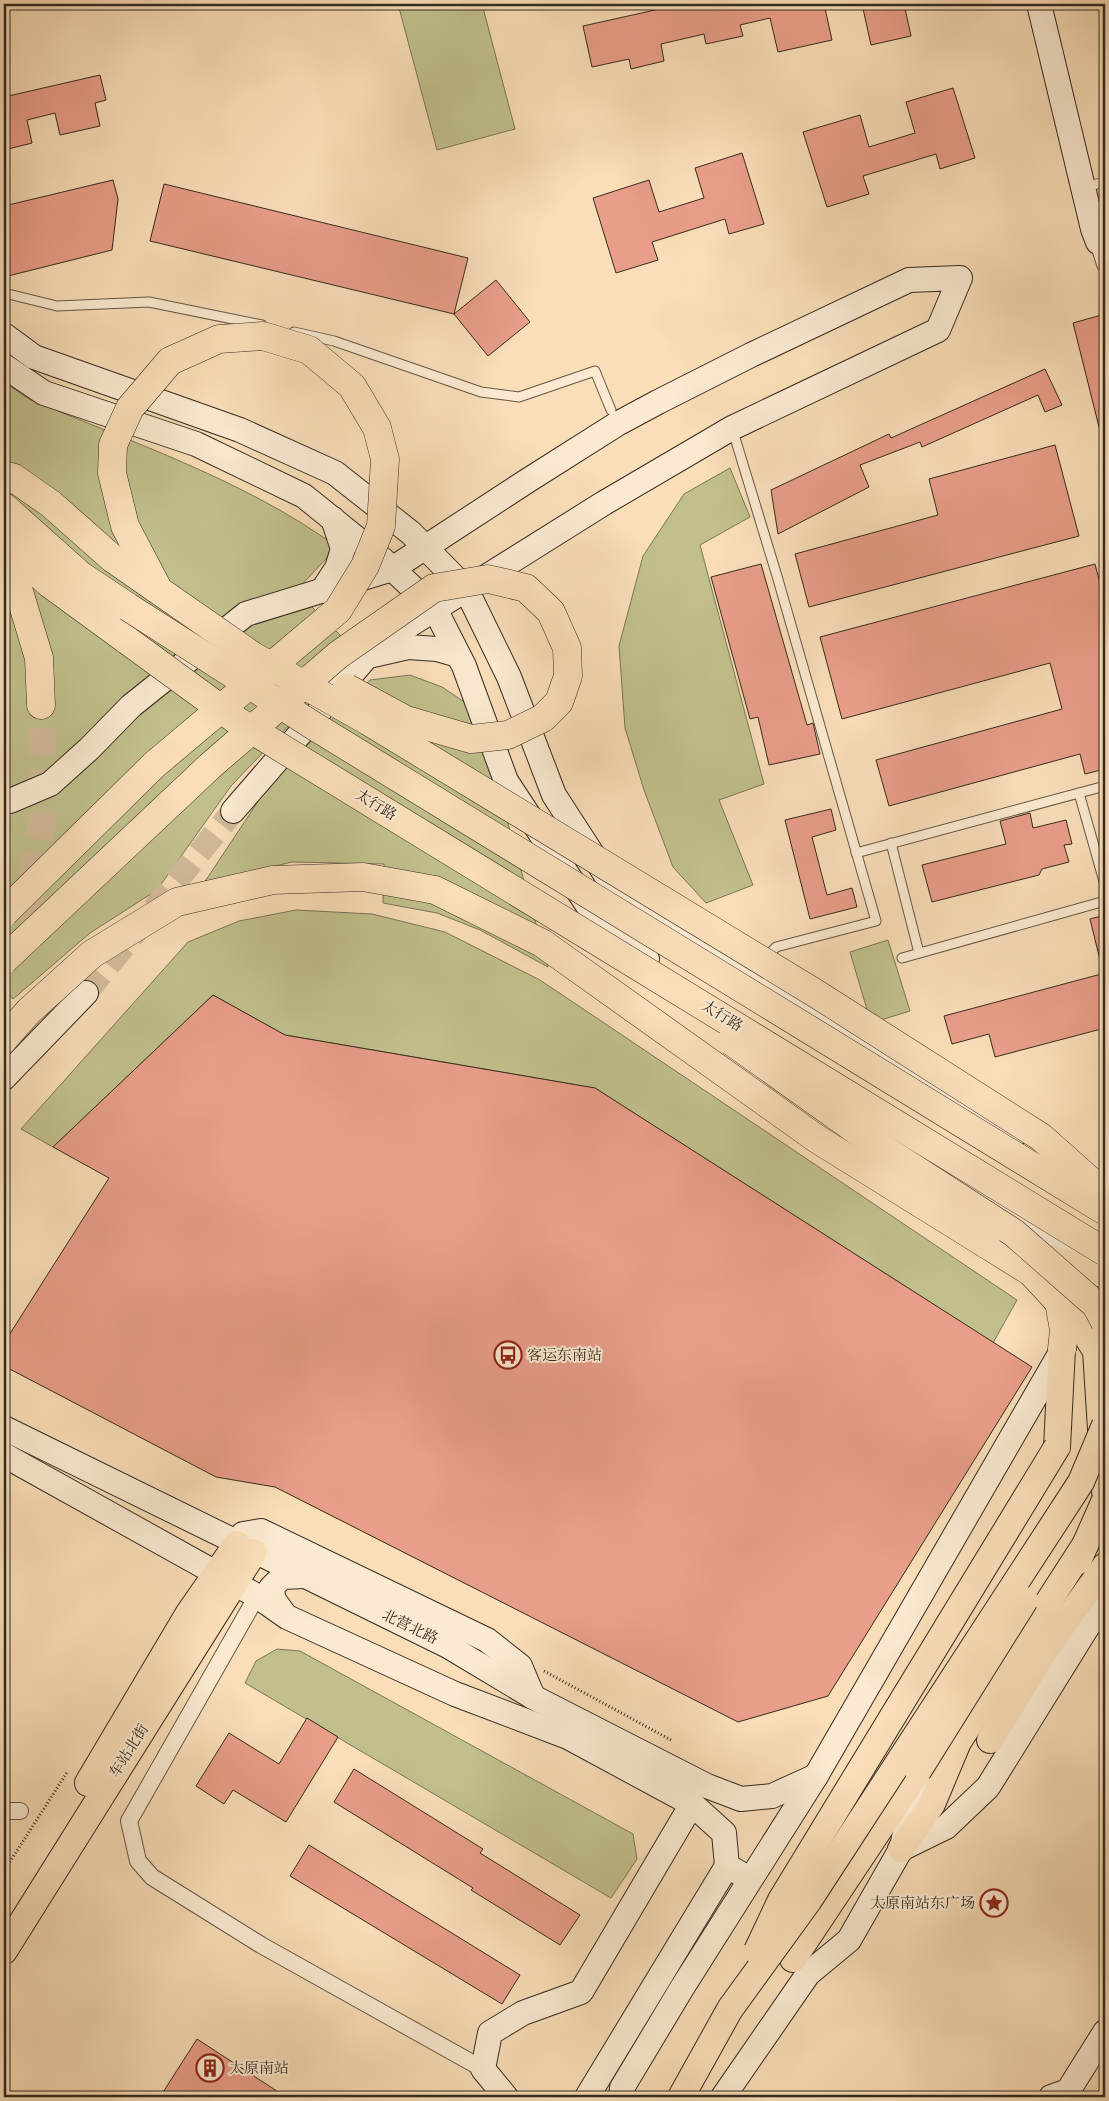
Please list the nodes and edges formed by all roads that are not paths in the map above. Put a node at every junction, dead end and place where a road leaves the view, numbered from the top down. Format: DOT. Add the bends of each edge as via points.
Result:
graph roads {
  1 [pos="1039,4"];
  2 [pos="1094,184"];
  3 [pos="1102,253"];
  4 [pos="4,293"];
  5 [pos="276,328"];
  6 [pos="286,330"];
  7 [pos="4,335"];
  8 [pos="4,366"];
  9 [pos="616,422"];
  10 [pos="732,428"];
  11 [pos="4,475"];
  12 [pos="4,507"];
  13 [pos="333,519"];
  14 [pos="4,543"];
  15 [pos="425,548"];
  16 [pos="4,558"];
  17 [pos="392,569"];
  18 [pos="466,589"];
  19 [pos="159,590"];
  20 [pos="322,591"];
  21 [pos="435,608"];
  22 [pos="228,638"];
  23 [pos="458,655"];
  24 [pos="366,657"];
  25 [pos="42,705"];
  26 [pos="1105,786"];
  27 [pos="1079,793"];
  28 [pos="4,801"];
  29 [pos="233,811"];
  30 [pos="891,843"];
  31 [pos="856,853"];
  32 [pos="1105,885"];
  33 [pos="1105,901"];
  34 [pos="4,913"];
  35 [pos="607,946"];
  36 [pos="918,953"];
  37 [pos="902,958"];
  38 [pos="4,960"];
  39 [pos="750,976"];
  40 [pos="86,993"];
  41 [pos="4,1039"];
  42 [pos="4,1078"];
  43 [pos="1105,1190"];
  44 [pos="1105,1194"];
  45 [pos="1105,1211"];
  46 [pos="986,1244"];
  47 [pos="1105,1252"];
  48 [pos="1105,1273"];
  49 [pos="1105,1285"];
  50 [pos="1056,1300"];
  51 [pos="1092,1323"];
  52 [pos="1062,1349"];
  53 [pos="1105,1425"];
  54 [pos="4,1428"];
  55 [pos="4,1455"];
  56 [pos="1105,1473"];
  57 [pos="1105,1491"];
  58 [pos="1105,1500"];
  59 [pos="1085,1545"];
  60 [pos="246,1548"];
  61 [pos="1105,1566"];
  62 [pos="305,1576"];
  63 [pos="226,1578"];
  64 [pos="257,1596"];
  65 [pos="1105,1602"];
  66 [pos="287,1617"];
  67 [pos="1088,1626"];
  68 [pos="1045,1650"];
  69 [pos="533,1697"];
  70 [pos="990,1740"];
  71 [pos="918,1771"];
  72 [pos="816,1776"];
  73 [pos="692,1804"];
  74 [pos="4,1811"];
  75 [pos="20,1811"];
  76 [pos="901,1849"];
  77 [pos="727,1866"];
  78 [pos="750,1879"];
  79 [pos="4,1926"];
  80 [pos="4,1951"];
  81 [pos="793,1959"];
  82 [pos="730,2009"];
  83 [pos="1105,2032"];
  84 [pos="483,2069"];
  85 [pos="506,2097"];
  86 [pos="587,2097"];
  87 [pos="622,2097"];
  88 [pos="681,2097"];
  89 [pos="723,2097"];
  90 [pos="1051,2097"];
  1 -- 2 [label="main road"];
  2 -- 3 [label="main road"];
  4 -- 5 [label="lane" via="57,306 150,302"];
  6 -- 9 [label="lane" via="334,341 481,392 518,397 595,371"];
  7 -- 15 [label="main road" via="34,357 240,430 335,473 412,533"];
  8 -- 13 [label="main road" via="44,394 196,444 304,496"];
  9 -- 10 [label="main road" via="909,280 960,278 938,330"];
  9 -- 15 [label="main road"];
  10 -- 18 [label="main road"];
  10 -- 31 [label="lane"];
  11 -- 19 [label="highway, bridge" via="14,478 51,504 112,558"];
  12 -- 45 [label="highway, bridge" via="80,575 355,752"];
  13 -- 17 [label="main road"];
  13 -- 20 [label="main road" via="343,550 337,568"];
  14 -- 35 [label="highway, 太行路, bridge" via="50,584 239,722"];
  15 -- 17 [label="main road"];
  15 -- 18 [label="main road"];
  16 -- 25 [label="highway" via="17,585 39,658"];
  17 -- 20 [label="main road"];
  17 -- 21 [label="main road"];
  18 -- 21 [label="main road"];
  18 -- 39 [label="main road" via="509,677 554,795 611,883 679,938"];
  19 -- 22 [label="highway, bridge"];
  19 -- 34 [label="highway, bridge" via="125,526 112,473 113,445 130,408 170,361 219,339 263,336 310,350 352,386 377,428 385,459 381,526 365,566 338,610 154,765"];
  20 -- 28 [label="main road" via="246,614 130,706 50,784"];
  21 -- 23 [label="main road"];
  21 -- 24 [label="main road" via="376,646"];
  22 -- 38 [label="highway, bridge" via="258,639 305,666 314,671 322,675 330,680 406,720 471,739 508,735 543,718 559,702 568,676 567,648 552,612 526,588 488,579 434,588 338,655 323,668 315,675 210,766"];
  22 -- 44 [label="highway, bridge" via="823,998 1041,1137"];
  23 -- 24 [label="main road" via="437,649 408,647"];
  23 -- 48 [label="main road" via="506,781 600,924 856,1116"];
  24 -- 29 [label="main road"];
  26 -- 27 [label="lane"];
  27 -- 30 [label="lane"];
  27 -- 32 [label="lane"];
  30 -- 31 [label="lane"];
  30 -- 36 [label="lane"];
  31 -- 39 [label="lane" via="876,921 776,947"];
  33 -- 36 [label="lane"];
  35 -- 47 [label="highway, 太行路, bridge"];
  35 -- 51 [label="highway, bridge" via="731,1041 870,1140 1014,1233 1096,1305"];
  36 -- 37 [label="lane"];
  39 -- 43 [label="main road"];
  40 -- 42 [label="main road"];
  41 -- 46 [label="highway, bridge" via="29,1011 92,954 176,902 273,880 363,877 436,890 542,943 817,1139"];
  46 -- 48 [label="highway, bridge"];
  46 -- 50 [label="highway" via="1030,1272"];
  49 -- 51 [label="main road"];
  50 -- 51 [label="main road"];
  50 -- 52 [label="highway" via="1064,1330"];
  51 -- 52 [label="main road"];
  51 -- 57 [label="main road"];
  52 -- 72 [label="main road"];
  52 -- 82 [label="main road, bridge" via="1057,1447 781,1900"];
  53 -- 82 [label="main road, bridge" via="1070,1498 809,1900"];
  54 -- 60 [label="main road, 北营北路"];
  55 -- 63 [label="main road"];
  56 -- 71 [label="main road, bridge"];
  58 -- 59 [label="main road"];
  59 -- 68 [label="main road" via="1065,1587"];
  59 -- 76 [label="main road" via="958,1742 932,1804"];
  60 -- 62 [label="main road, 北营北路"];
  60 -- 63 [label="main road, 车站北街"];
  60 -- 69 [label="main road" via="243,1534 261,1531 487,1640 520,1666"];
  61 -- 68 [label="main road"];
  62 -- 66 [label="main road" via="282,1577 271,1588 274,1600"];
  62 -- 69 [label="main road, 北营北路" via="448,1646"];
  63 -- 64 [label="main road"];
  63 -- 79 [label="main road" via="188,1613"];
  63 -- 80 [label="main road, 车站北街"];
  64 -- 66 [label="main road"];
  64 -- 84 [label="street" via="129,1821 138,1861 152,1877 261,1945"];
  65 -- 67 [label="main road"];
  66 -- 73 [label="main road" via="455,1694 568,1737"];
  67 -- 68 [label="main road"];
  67 -- 76 [label="main road" via="988,1787 946,1827"];
  68 -- 70 [label="main road"];
  69 -- 72 [label="main road, 北营北路" via="707,1786 740,1799 772,1796"];
  71 -- 76 [label="main road"];
  71 -- 81 [label="main road"];
  72 -- 78 [label="main road"];
  73 -- 77 [label="main road" via="724,1832"];
  73 -- 84 [label="main road" via="581,1992 523,2013 490,2033"];
  74 -- 75 [label="street"];
  76 -- 89 [label="main road" via="849,1940 808,1974"];
  77 -- 78 [label="main road"];
  77 -- 86 [label="main road"];
  78 -- 87 [label="main road" via="622,2088"];
  82 -- 88 [label="main road, bridge"];
  83 -- 90 [label="main road" via="1068,2091"];
  84 -- 85 [label="main road"];
}
